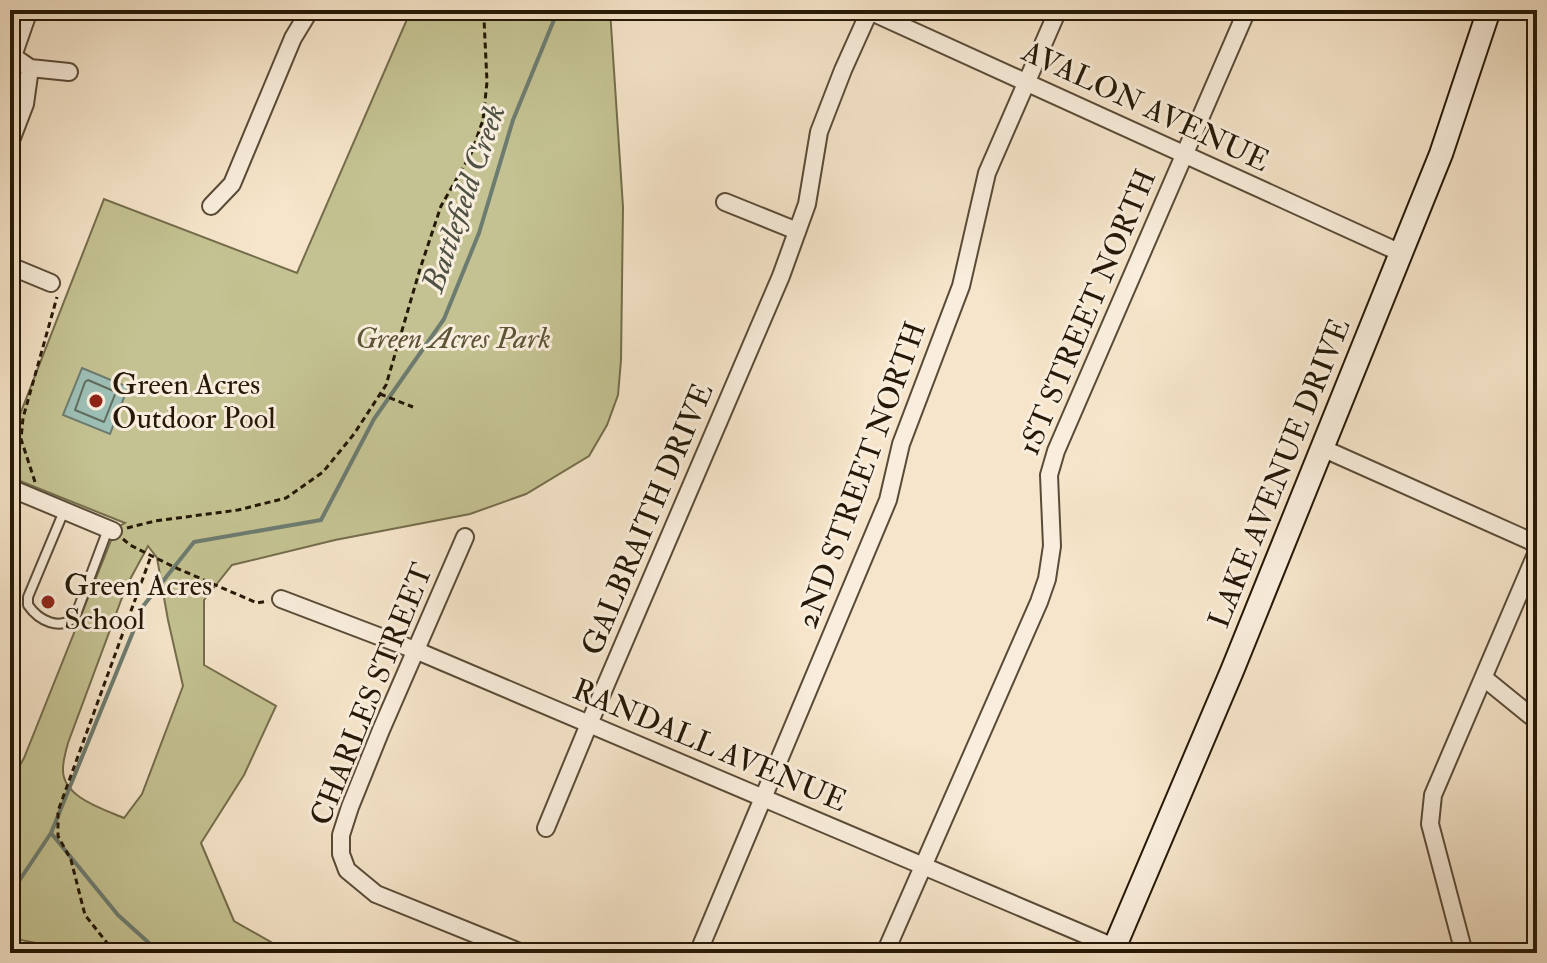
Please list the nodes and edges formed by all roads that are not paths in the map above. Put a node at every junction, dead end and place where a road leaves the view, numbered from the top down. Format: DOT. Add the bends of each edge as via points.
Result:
graph roads {
  1 [pos="29,10"];
  2 [pos="310,10"];
  3 [pos="869,10"];
  4 [pos="1058,10"];
  5 [pos="1247,10"];
  6 [pos="1489,10"];
  7 [pos="12,55"];
  8 [pos="30,68"];
  9 [pos="69,72"];
  10 [pos="1028,82"];
  11 [pos="10,143"];
  12 [pos="1183,155"];
  13 [pos="725,202"];
  14 [pos="211,206"];
  15 [pos="797,231"];
  16 [pos="1401,253"];
  17 [pos="10,266"];
  18 [pos="51,283"];
  19 [pos="1322,448"];
  20 [pos="10,488"];
  21 [pos="64,511"];
  22 [pos="111,530"];
  23 [pos="465,537"];
  24 [pos="1537,544"];
  25 [pos="1537,552"];
  26 [pos="281,599"];
  27 [pos="415,650"];
  28 [pos="1484,678"];
  29 [pos="1537,721"];
  30 [pos="589,724"];
  31 [pos="763,798"];
  32 [pos="546,828"];
  33 [pos="924,867"];
  34 [pos="1113,950"];
  35 [pos="522,953"];
  36 [pos="698,953"];
  37 [pos="885,953"];
  38 [pos="1464,953"];
  1 -- 7 [label="street"];
  2 -- 14 [label="street" via="293,38 232,184"];
  3 -- 10 [label="street, AVALON AVENUE"];
  3 -- 15 [label="street, GALBRAITH DRIVE" via="819,132"];
  4 -- 10 [label="street, 2ND STREET NORTH"];
  5 -- 12 [label="street, 1ST STREET NORTH"];
  6 -- 16 [label="street, LAKE AVENUE DRIVE"];
  7 -- 8 [label="street"];
  8 -- 9 [label="street"];
  8 -- 11 [label="street" via="25,104"];
  10 -- 12 [label="street, AVALON AVENUE"];
  10 -- 31 [label="street, 2ND STREET NORTH" via="987,173 961,286 901,444 888,500"];
  12 -- 16 [label="street, AVALON AVENUE"];
  12 -- 33 [label="street, 1ST STREET NORTH" via="1056,451 1049,475 1052,546 1047,579"];
  13 -- 15 [label="street"];
  15 -- 30 [label="street, GALBRAITH DRIVE"];
  16 -- 19 [label="street, LAKE AVENUE DRIVE"];
  17 -- 18 [label="street"];
  19 -- 24 [label="street"];
  19 -- 34 [label="street, LAKE AVENUE DRIVE"];
  20 -- 21 [label="street"];
  21 -- 22 [label="street"];
  21 -- 22 [label="lane" via="28,597 40,618 63,624 75,617"];
  23 -- 27 [label="street, CHARLES STREET"];
  25 -- 28 [label="street"];
  26 -- 27 [label="street, RANDALL AVENUE"];
  27 -- 30 [label="street, RANDALL AVENUE"];
  27 -- 35 [label="street, CHARLES STREET" via="350,807 341,854 347,870 376,894"];
  28 -- 29 [label="street"];
  28 -- 38 [label="street" via="1433,795 1430,824"];
  30 -- 31 [label="street, RANDALL AVENUE"];
  30 -- 32 [label="street, GALBRAITH DRIVE"];
  31 -- 33 [label="street, RANDALL AVENUE"];
  31 -- 36 [label="street, 2ND STREET NORTH"];
  33 -- 34 [label="street, RANDALL AVENUE"];
  33 -- 37 [label="street, 1ST STREET NORTH"];
}
